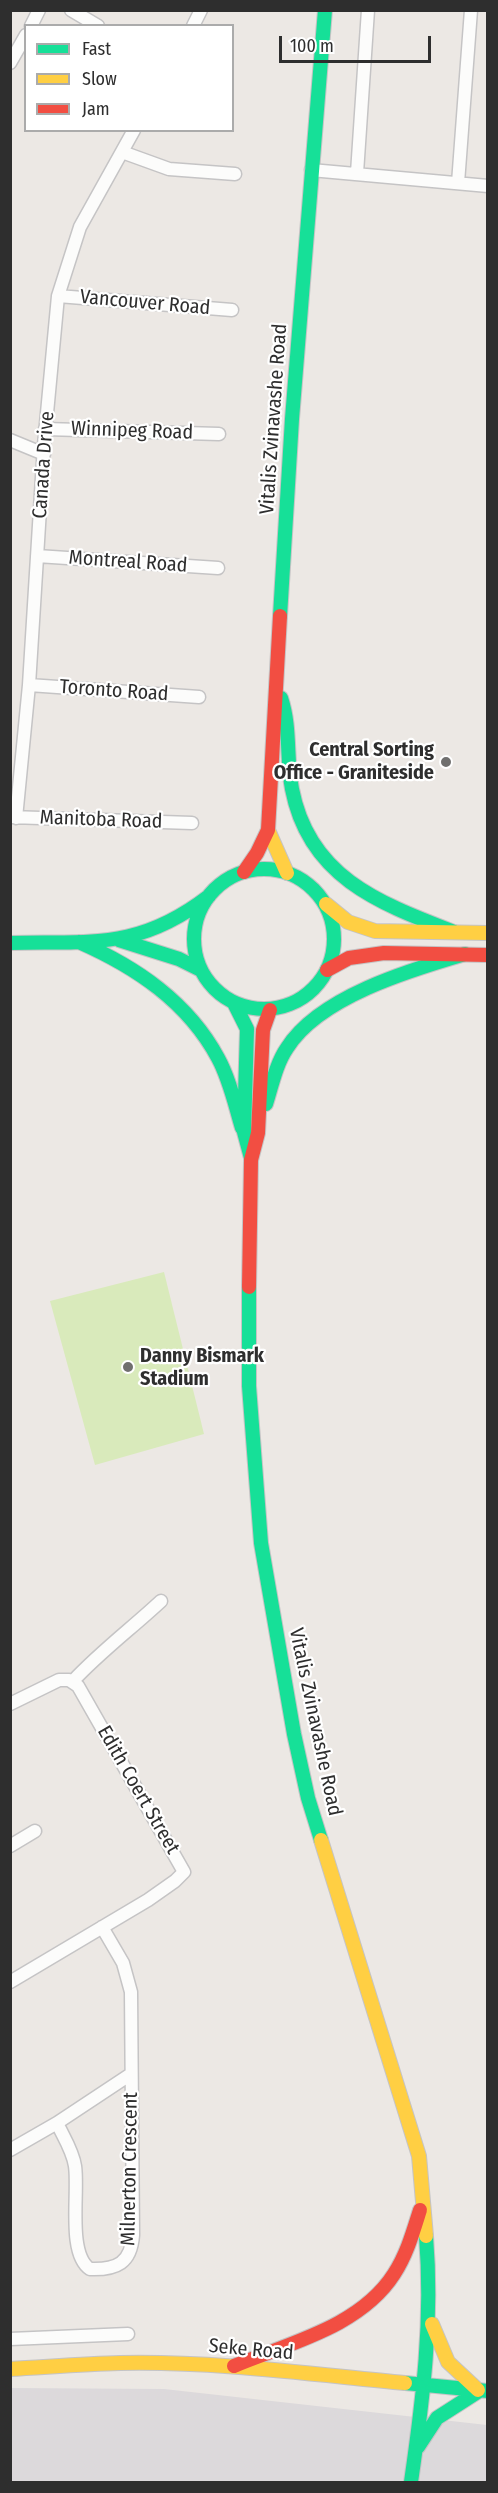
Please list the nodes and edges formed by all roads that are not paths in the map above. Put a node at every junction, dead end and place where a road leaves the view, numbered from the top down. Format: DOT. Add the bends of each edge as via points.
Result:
graph roads {
  1 [pos="39,10"];
  2 [pos="71,10"];
  3 [pos="201,10"];
  4 [pos="325,10"];
  5 [pos="368,10"];
  6 [pos="471,10"];
  7 [pos="32,24"];
  8 [pos="95,24"];
  9 [pos="194,24"];
  10 [pos="24,38"];
  11 [pos="10,63"];
  12 [pos="133,132"];
  13 [pos="122,152"];
  14 [pos="311,170"];
  15 [pos="357,172"];
  16 [pos="235,174"];
  17 [pos="458,183"];
  18 [pos="488,186"];
  19 [pos="58,296"];
  20 [pos="232,310"];
  21 [pos="45,429"];
  22 [pos="219,434"];
  23 [pos="10,440"];
  24 [pos="44,454"];
  25 [pos="37,556"];
  26 [pos="218,568"];
  27 [pos="29,685"];
  28 [pos="277,688"];
  29 [pos="200,697"];
  30 [pos="13,818"];
  31 [pos="192,823"];
  32 [pos="268,830"];
  33 [pos="244,872"];
  34 [pos="287,873"];
  35 [pos="209,896"];
  36 [pos="324,902"];
  37 [pos="454,932"];
  38 [pos="488,933"];
  39 [pos="119,940"];
  40 [pos="79,942"];
  41 [pos="10,943"];
  42 [pos="465,954"];
  43 [pos="488,955"];
  44 [pos="201,970"];
  45 [pos="327,970"];
  46 [pos="234,1003"];
  47 [pos="270,1010"];
  48 [pos="251,1132"];
  49 [pos="161,1601"];
  50 [pos="75,1684"];
  51 [pos="10,1704"];
  52 [pos="35,1831"];
  53 [pos="10,1846"];
  54 [pos="102,1928"];
  55 [pos="10,1982"];
  56 [pos="131,2074"];
  57 [pos="57,2123"];
  58 [pos="10,2150"];
  59 [pos="424,2200"];
  60 [pos="429,2313"];
  61 [pos="128,2334"];
  62 [pos="10,2339"];
  63 [pos="232,2367"];
  64 [pos="10,2369"];
  65 [pos="425,2386"];
  66 [pos="483,2391"];
  67 [pos="416,2451"];
  68 [pos="411,2482"];
  1 -- 7 [label="street"];
  2 -- 8 [label="street"];
  3 -- 9 [label="street"];
  4 -- 14 [label="main road, Vitalis Zvinavashe Road"];
  5 -- 15 [label="street"];
  6 -- 17 [label="street"];
  10 -- 11 [label="street"];
  12 -- 13 [label="street, Canada Drive"];
  13 -- 16 [label="street" via="169,169"];
  13 -- 19 [label="street, Canada Drive" via="80,227"];
  14 -- 15 [label="street"];
  14 -- 28 [label="main road, Vitalis Zvinavashe Road"];
  15 -- 17 [label="street"];
  17 -- 18 [label="street"];
  19 -- 20 [label="street, Vancouver Road"];
  19 -- 21 [label="street, Canada Drive"];
  21 -- 22 [label="street, Winnipeg Road"];
  21 -- 24 [label="street, Canada Drive"];
  23 -- 24 [label="street"];
  24 -- 25 [label="street, Canada Drive"];
  25 -- 26 [label="street, Montreal Road"];
  25 -- 27 [label="street, Canada Drive"];
  27 -- 29 [label="street, Toronto Road"];
  27 -- 30 [label="street, Canada Drive"];
  28 -- 32 [label="main road, Vitalis Zvinavashe Road"];
  28 -- 37 [label="main road" via="288,724 292,791 298,813 317,850 351,886 376,901"];
  30 -- 31 [label="street, Manitoba Road"];
  32 -- 33 [label="main road, Vitalis Zvinavashe Road"];
  32 -- 34 [label="main road, Vitalis Zvinavashe Road"];
  33 -- 34 [label="main road" via="259,869"];
  33 -- 35 [label="main road" via="224,881"];
  34 -- 36 [label="main road" via="301,879"];
  35 -- 39 [label="main road" via="174,920"];
  35 -- 44 [label="main road" via="194,932"];
  36 -- 37 [label="main road" via="348,922 375,931"];
  36 -- 45 [label="main road" via="334,935"];
  37 -- 38 [label="main road"];
  39 -- 40 [label="main road"];
  39 -- 44 [label="main road"];
  40 -- 41 [label="main road"];
  40 -- 48 [label="main road" via="116,957 173,999 218,1058"];
  42 -- 43 [label="main road"];
  42 -- 45 [label="main road" via="384,953 349,958"];
  42 -- 48 [label="main road" via="382,980 342,1001 295,1036 278,1065"];
  44 -- 46 [label="main road" via="221,995"];
  45 -- 47 [label="main road" via="304,997"];
  46 -- 47 [label="main road"];
  46 -- 48 [label="main road, Vitalis Zvinavashe Road" via="247,1029"];
  47 -- 48 [label="main road, Vitalis Zvinavashe Road" via="263,1030"];
  48 -- 59 [label="main road, Vitalis Zvinavashe Road" via="249,1386 261,1543 308,1798 419,2156"];
  49 -- 50 [label="street" via="94,1658"];
  50 -- 51 [label="street" via="59,1680"];
  50 -- 54 [label="street, Edith Coert Street" via="184,1870 175,1881"];
  52 -- 53 [label="street"];
  54 -- 55 [label="street, Edith Coert Street"];
  54 -- 56 [label="street, Milnerton Crescent" via="123,1963 131,1992"];
  56 -- 57 [label="street"];
  56 -- 57 [label="street, Milnerton Crescent" via="134,2235 128,2258 121,2264 90,2269 82,2262 77,2240 75,2163"];
  57 -- 58 [label="street"];
  59 -- 60 [label="main road, Vitalis Zvinavashe Road"];
  59 -- 63 [label="main road" via="405,2255 391,2280 374,2298 324,2330"];
  60 -- 65 [label="main road, Vitalis Zvinavashe Road"];
  60 -- 66 [label="main road" via="453,2371"];
  61 -- 62 [label="street"];
  63 -- 64 [label="main road, Seke Road" via="120,2363"];
  63 -- 65 [label="main road, Seke Road"];
  65 -- 66 [label="main road, Seke Road"];
  65 -- 67 [label="main road, Vitalis Zvinavashe Road"];
  66 -- 67 [label="main road" via="437,2418"];
  67 -- 68 [label="main road, Vitalis Zvinavashe Road"];
}
